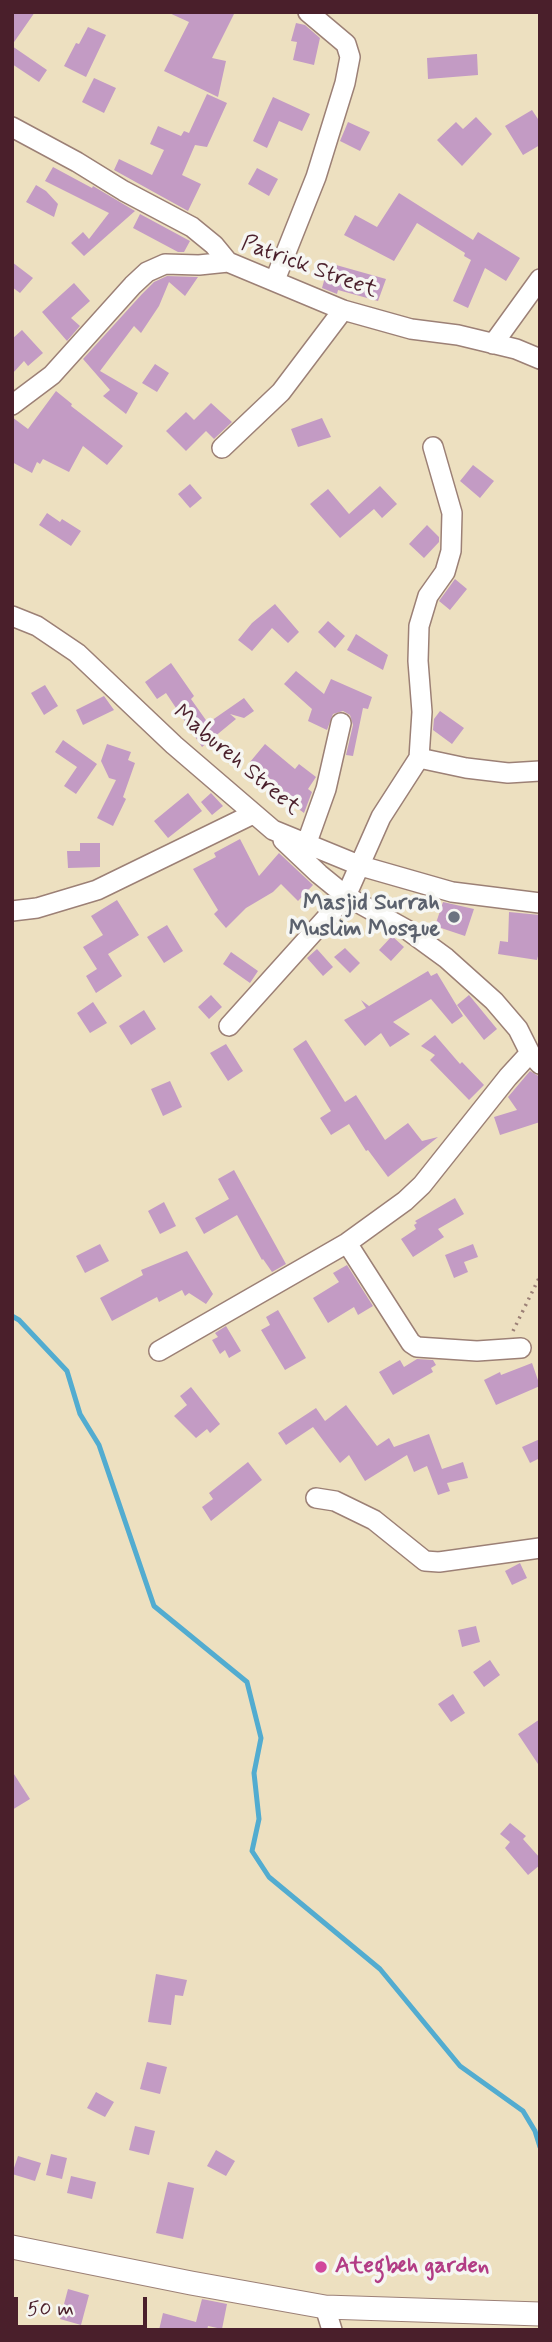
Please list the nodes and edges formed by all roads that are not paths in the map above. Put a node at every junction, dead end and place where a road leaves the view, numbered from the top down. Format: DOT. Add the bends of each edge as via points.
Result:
graph roads {
  1 [pos="308,12"];
  2 [pos="12,127"];
  3 [pos="228,262"];
  4 [pos="540,279"];
  5 [pos="275,280"];
  6 [pos="343,310"];
  7 [pos="493,344"];
  8 [pos="540,359"];
  9 [pos="20,400"];
  10 [pos="222,447"];
  11 [pos="433,447"];
  12 [pos="12,616"];
  13 [pos="341,723"];
  14 [pos="419,758"];
  15 [pos="540,771"];
  16 [pos="253,814"];
  17 [pos="273,830"];
  18 [pos="306,845"];
  19 [pos="360,866"];
  20 [pos="346,896"];
  21 [pos="540,903"];
  22 [pos="12,911"];
  23 [pos="229,1026"];
  24 [pos="535,1058"];
  25 [pos="347,1243"];
  26 [pos="521,1348"];
  27 [pos="159,1351"];
  28 [pos="316,1498"];
  29 [pos="540,1548"];
  30 [pos="12,2247"];
  31 [pos="325,2307"];
  32 [pos="540,2314"];
  33 [pos="332,2330"];
  1 -- 5 [label="street" via="346,44 350,57 316,177"];
  2 -- 3 [label="street" via="192,227"];
  3 -- 5 [label="street, Patrick Street"];
  3 -- 9 [label="street, Patrick Street" via="165,264 147,272 68,359"];
  4 -- 7 [label="street"];
  5 -- 6 [label="street, Patrick Street"];
  6 -- 7 [label="street, Patrick Street"];
  6 -- 10 [label="street" via="281,392"];
  7 -- 8 [label="street, Patrick Street"];
  11 -- 14 [label="street" via="452,513 451,551 419,626"];
  12 -- 16 [label="street, Mabureh Street" via="37,626 77,653"];
  13 -- 18 [label="street" via="326,789"];
  14 -- 15 [label="street" via="487,771"];
  14 -- 19 [label="street" via="382,817"];
  16 -- 17 [label="street, Mabureh Street"];
  16 -- 22 [label="street" via="97,890"];
  17 -- 18 [label="street, Mabureh Street"];
  17 -- 20 [label="street"];
  18 -- 19 [label="street, Mabureh Street"];
  19 -- 20 [label="street"];
  19 -- 21 [label="street, Mabureh Street" via="452,892"];
  20 -- 23 [label="street"];
  20 -- 24 [label="street" via="446,958 494,1001"];
  24 -- 25 [label="street" via="508,1077 422,1185"];
  25 -- 26 [label="street" via="417,1347"];
  25 -- 27 [label="street"];
  28 -- 29 [label="street" via="335,1501 374,1520 425,1561"];
  30 -- 31 [label="street"];
  31 -- 32 [label="street"];
  31 -- 33 [label="street"];
}
